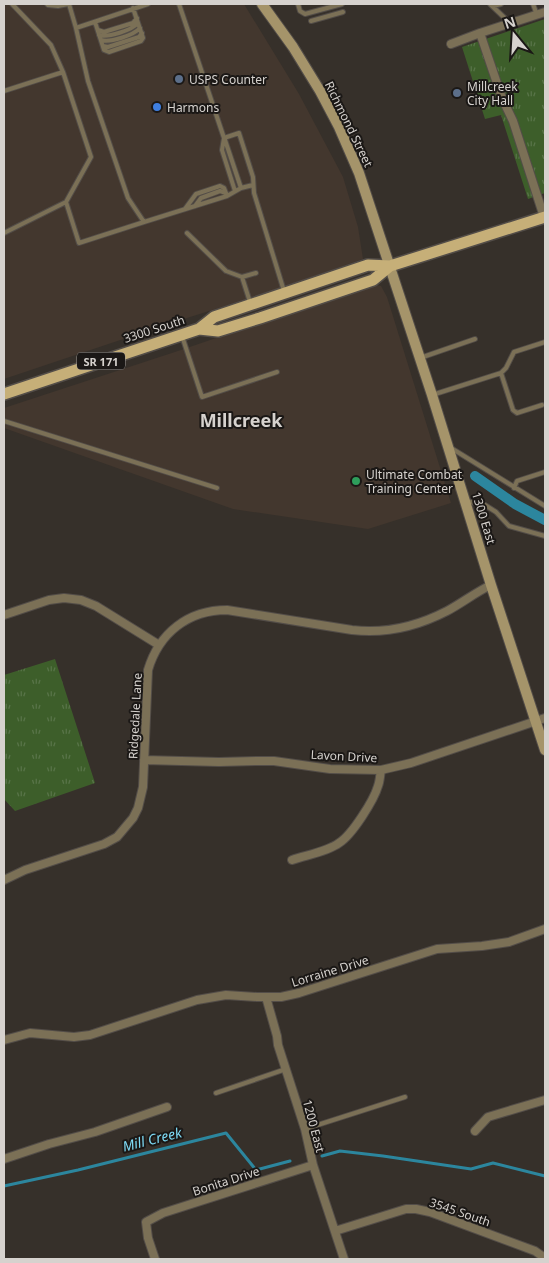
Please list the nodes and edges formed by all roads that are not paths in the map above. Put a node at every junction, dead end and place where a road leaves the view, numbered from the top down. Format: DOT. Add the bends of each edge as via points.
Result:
graph roads {
  1 [pos="12,4"];
  2 [pos="47,4"];
  3 [pos="68,4"];
  4 [pos="148,4"];
  5 [pos="180,4"];
  6 [pos="262,4"];
  7 [pos="298,4"];
  8 [pos="342,4"];
  9 [pos="501,4"];
  10 [pos="534,4"];
  11 [pos="492,5"];
  12 [pos="133,8"];
  13 [pos="342,12"];
  14 [pos="545,12"];
  15 [pos="537,15"];
  16 [pos="137,20"];
  17 [pos="312,21"];
  18 [pos="95,22"];
  19 [pos="510,23"];
  20 [pos="76,28"];
  21 [pos="140,28"];
  22 [pos="98,30"];
  23 [pos="480,33"];
  24 [pos="100,37"];
  25 [pos="451,44"];
  26 [pos="63,72"];
  27 [pos="4,91"];
  28 [pos="224,138"];
  29 [pos="254,185"];
  30 [pos="241,188"];
  31 [pos="235,192"];
  32 [pos="226,194"];
  33 [pos="66,202"];
  34 [pos="185,209"];
  35 [pos="545,217"];
  36 [pos="144,222"];
  37 [pos="4,233"];
  38 [pos="187,233"];
  39 [pos="390,266"];
  40 [pos="256,273"];
  41 [pos="242,277"];
  42 [pos="285,293"];
  43 [pos="250,304"];
  44 [pos="199,329"];
  45 [pos="181,335"];
  46 [pos="475,339"];
  47 [pos="545,342"];
  48 [pos="420,358"];
  49 [pos="277,372"];
  50 [pos="501,373"];
  51 [pos="5,391"];
  52 [pos="432,395"];
  53 [pos="542,405"];
  54 [pos="4,421"];
  55 [pos="449,447"];
  56 [pos="545,472"];
  57 [pos="217,488"];
  58 [pos="514,488"];
  59 [pos="466,501"];
  60 [pos="545,506"];
  61 [pos="545,536"];
  62 [pos="491,585"];
  63 [pos="4,615"];
  64 [pos="159,645"];
  65 [pos="541,719"];
  66 [pos="545,750"];
  67 [pos="144,760"];
  68 [pos="381,770"];
  69 [pos="292,860"];
  70 [pos="4,880"];
  71 [pos="545,929"];
  72 [pos="266,997"];
  73 [pos="4,1040"];
  74 [pos="286,1069"];
  75 [pos="216,1093"];
  76 [pos="405,1097"];
  77 [pos="545,1100"];
  78 [pos="167,1107"];
  79 [pos="304,1128"];
  80 [pos="475,1131"];
  81 [pos="4,1159"];
  82 [pos="313,1165"];
  83 [pos="335,1232"];
  84 [pos="545,1258"];
  85 [pos="155,1259"];
  86 [pos="344,1259"];
  1 -- 26 [label="lane" via="51,45"];
  2 -- 3 [label="lane"];
  3 -- 20 [label="lane"];
  4 -- 12 [label="lane"];
  5 -- 28 [label="lane"];
  6 -- 39 [label="main road, Richmond Street" via="302,61 339,127 359,173"];
  7 -- 8 [label="lane" via="305,14"];
  9 -- 11 [label="lane"];
  10 -- 15 [label="lane"];
  11 -- 19 [label="lane"];
  12 -- 16 [label="lane"];
  12 -- 18 [label="lane"];
  13 -- 17 [label="lane"];
  14 -- 15 [label="street"];
  15 -- 19 [label="street"];
  16 -- 21 [label="lane"];
  16 -- 22 [label="lane" via="104,32"];
  16 -- 24 [label="lane" via="134,27"];
  18 -- 20 [label="lane"];
  18 -- 22 [label="lane"];
  19 -- 23 [label="street"];
  20 -- 36 [label="lane" via="88,81 128,198"];
  21 -- 24 [label="lane" via="106,42"];
  21 -- 24 [label="lane" via="144,38 141,41 109,52 104,50"];
  22 -- 24 [label="lane"];
  23 -- 25 [label="street"];
  23 -- 35 [label="street"];
  26 -- 27 [label="lane"];
  26 -- 33 [label="lane" via="91,156"];
  28 -- 29 [label="lane" via="239,133"];
  28 -- 30 [label="lane"];
  28 -- 31 [label="lane" via="222,150"];
  29 -- 30 [label="lane"];
  29 -- 42 [label="lane"];
  30 -- 31 [label="lane"];
  31 -- 32 [label="lane"];
  32 -- 34 [label="lane"];
  32 -- 34 [label="lane" via="220,186 196,194"];
  33 -- 36 [label="lane" via="79,243"];
  33 -- 37 [label="lane"];
  34 -- 36 [label="lane"];
  35 -- 39 [label="main road, 3300 South / SR 171"];
  38 -- 41 [label="lane" via="226,271"];
  39 -- 42 [label="main road, 3300 South / SR 171" via="368,265"];
  39 -- 44 [label="main road, 3300 South / SR 171" via="373,280 218,332"];
  39 -- 48 [label="main road, 1300 East"];
  40 -- 41 [label="lane"];
  41 -- 43 [label="lane"];
  42 -- 43 [label="main road, 3300 South / SR 171"];
  43 -- 44 [label="main road, 3300 South / SR 171" via="214,317"];
  44 -- 45 [label="main road, 3300 South / SR 171"];
  45 -- 49 [label="lane" via="202,396"];
  45 -- 51 [label="main road, 3300 South / SR 171"];
  46 -- 48 [label="lane"];
  47 -- 50 [label="lane" via="514,352"];
  48 -- 52 [label="main road, 1300 East"];
  50 -- 52 [label="lane"];
  50 -- 53 [label="lane" via="513,410 517,413"];
  52 -- 55 [label="main road, 1300 East"];
  54 -- 57 [label="lane"];
  55 -- 58 [label="lane"];
  55 -- 59 [label="main road, 1300 East"];
  56 -- 58 [label="lane" via="517,481"];
  58 -- 60 [label="lane"];
  59 -- 61 [label="lane" via="485,505 508,526"];
  59 -- 62 [label="main road, 1300 East"];
  62 -- 64 [label="street, Ridgedale Lane" via="434,617 392,630 364,632 218,610 185,620"];
  62 -- 65 [label="main road, 1300 East"];
  63 -- 64 [label="street" via="49,600 81,600"];
  64 -- 67 [label="street, Ridgedale Lane" via="148,670"];
  65 -- 66 [label="main road, 1300 East"];
  65 -- 68 [label="street, Lavon Drive"];
  67 -- 68 [label="street, Lavon Drive" via="256,760 330,769"];
  67 -- 70 [label="street, Ridgedale Lane" via="138,808 117,837"];
  68 -- 69 [label="street" via="375,795 344,840 333,847"];
  71 -- 72 [label="street, Lorraine Drive" via="509,942 437,949 299,993"];
  72 -- 73 [label="street, Lorraine Drive" via="226,995 197,1000 90,1035 74,1037 30,1033"];
  72 -- 74 [label="street, 1200 East"];
  74 -- 75 [label="lane"];
  74 -- 79 [label="street, 1200 East"];
  76 -- 79 [label="lane"];
  77 -- 80 [label="street" via="488,1117"];
  78 -- 81 [label="street"];
  79 -- 82 [label="street, 1200 East"];
  82 -- 83 [label="street, 1200 East"];
  82 -- 85 [label="street, Bonita Drive" via="163,1213 146,1222"];
  83 -- 84 [label="street, 3545 South" via="406,1209 416,1209 535,1251"];
  83 -- 86 [label="street, 1200 East"];
}
